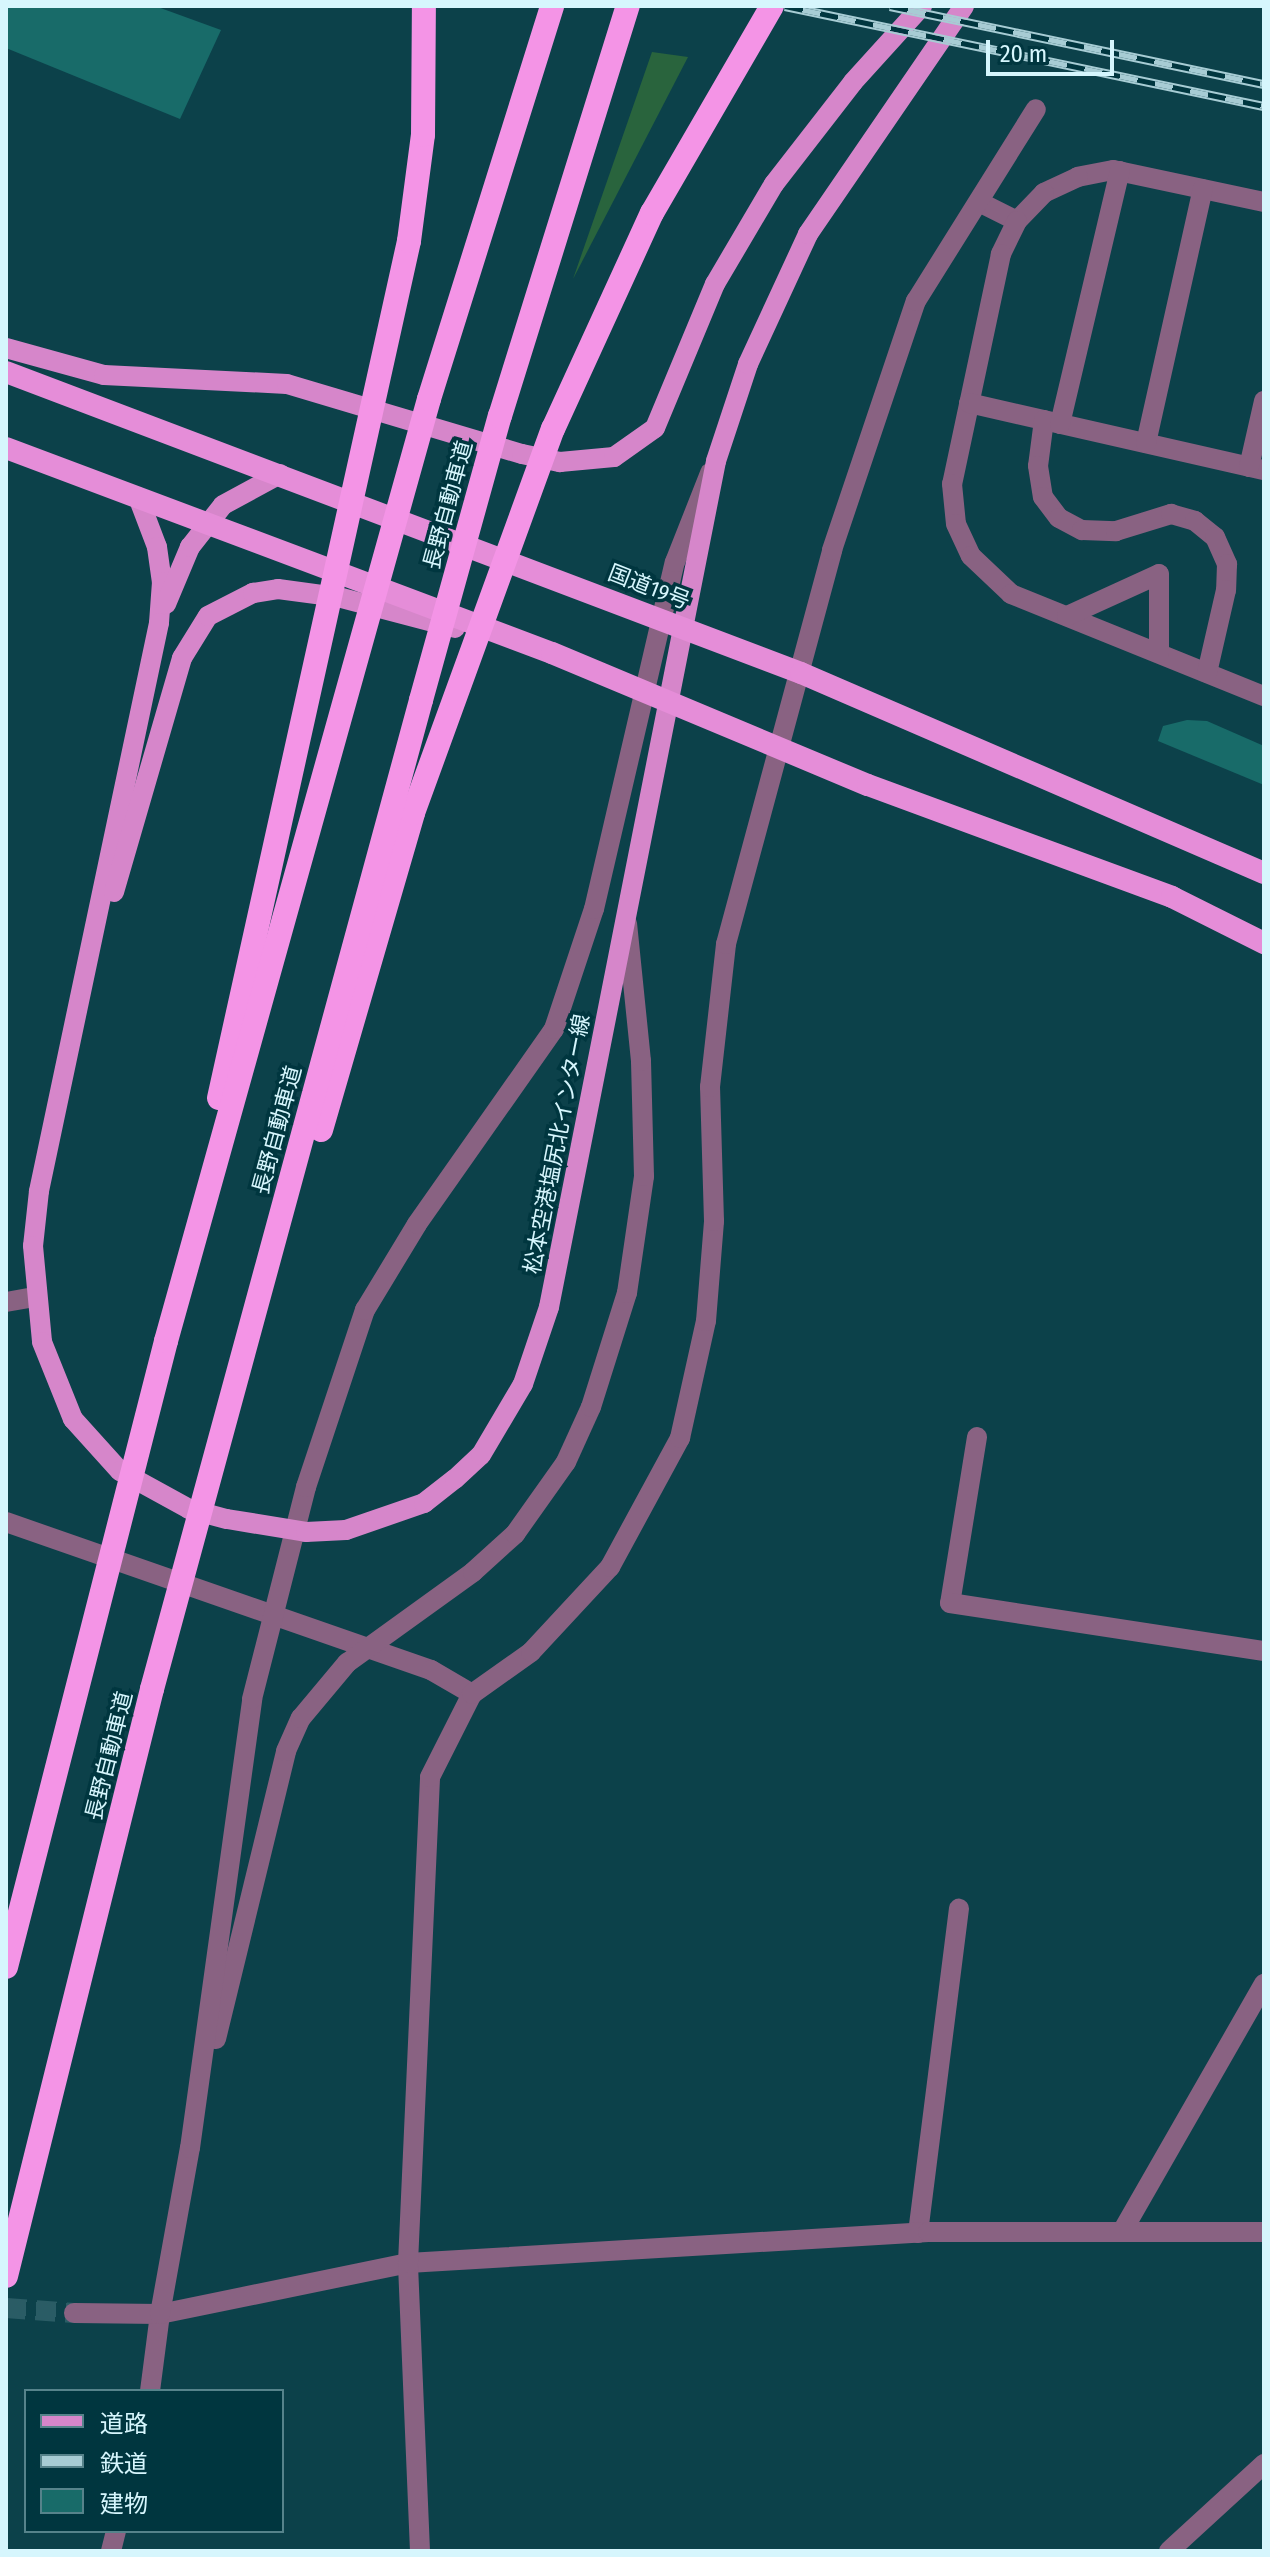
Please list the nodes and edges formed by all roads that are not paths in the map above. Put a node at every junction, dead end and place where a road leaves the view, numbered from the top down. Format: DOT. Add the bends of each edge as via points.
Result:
graph roads {
  1 [pos="424,6"];
  2 [pos="552,6"];
  3 [pos="772,6"];
  4 [pos="922,6"];
  5 [pos="964,6"];
  6 [pos="625,14"];
  7 [pos="1036,109"];
  8 [pos="1120,171"];
  9 [pos="1203,189"];
  10 [pos="979,202"];
  11 [pos="1264,202"];
  12 [pos="1017,221"];
  13 [pos="6,348"];
  14 [pos="6,372"];
  15 [pos="1264,401"];
  16 [pos="969,403"];
  17 [pos="1052,422"];
  18 [pos="1146,443"];
  19 [pos="6,448"];
  20 [pos="1257,468"];
  21 [pos="280,474"];
  22 [pos="138,497"];
  23 [pos="208,523"];
  24 [pos="683,565"];
  25 [pos="1067,616"];
  26 [pos="159,623"];
  27 [pos="552,653"];
  28 [pos="1159,653"];
  29 [pos="801,673"];
  30 [pos="1207,673"];
  31 [pos="1264,696"];
  32 [pos="780,745"];
  33 [pos="1264,873"];
  34 [pos="626,918"];
  35 [pos="1264,943"];
  36 [pos="82,999"];
  37 [pos="34,1297"];
  38 [pos="6,1302"];
  39 [pos="166,1341"];
  40 [pos="977,1437"];
  41 [pos="214,1459"];
  42 [pos="6,1522"];
  43 [pos="1264,1651"];
  44 [pos="472,1694"];
  45 [pos="959,1909"];
  46 [pos="6,1967"];
  47 [pos="1264,1984"];
  48 [pos="190,2148"];
  49 [pos="1123,2230"];
  50 [pos="1264,2232"];
  51 [pos="918,2233"];
  52 [pos="408,2263"];
  53 [pos="6,2276"];
  54 [pos="74,2313"];
  55 [pos="160,2314"];
  56 [pos="150,2389"];
  57 [pos="1264,2464"];
  58 [pos="420,2551"];
  59 [pos="1169,2551"];
  1 -- 39 [label="highway" via="423,135 380,387 312,665"];
  2 -- 39 [label="highway" via="429,399"];
  3 -- 41 [label="highway" via="652,213 553,429 413,813 251,1367"];
  4 -- 13 [label="main road" via="853,82 741,236 715,284 655,428 614,457 560,462 287,384 104,375"];
  5 -- 24 [label="main road, 松本空港塩尻北インター線" via="815,223 775,299"];
  6 -- 41 [label="highway, 長野自動車道" via="500,416"];
  7 -- 10 [label="street"];
  8 -- 9 [label="street"];
  8 -- 12 [label="street" via="1078,177 1044,193"];
  8 -- 17 [label="street"];
  9 -- 11 [label="street"];
  9 -- 18 [label="street"];
  10 -- 12 [label="street"];
  10 -- 29 [label="street" via="916,301 832,550"];
  12 -- 16 [label="street" via="1001,254"];
  14 -- 21 [label="highway, 国道19号"];
  15 -- 20 [label="street"];
  16 -- 17 [label="street"];
  16 -- 25 [label="street" via="952,484 956,524 971,556 1011,594"];
  17 -- 18 [label="street"];
  17 -- 30 [label="street" via="1038,466 1043,497 1059,518 1082,530 1116,531 1171,514 1195,521 1215,537 1227,564 1226,590"];
  18 -- 20 [label="street"];
  19 -- 22 [label="highway"];
  21 -- 23 [label="main road" via="247,488"];
  21 -- 29 [label="highway, 国道19号"];
  22 -- 23 [label="highway"];
  22 -- 26 [label="main road" via="157,547 162,582"];
  23 -- 26 [label="main road" via="190,547"];
  23 -- 27 [label="highway"];
  24 -- 34 [label="main road, 松本空港塩尻北インター線" via="654,776"];
  24 -- 48 [label="street" via="625,769 594,909 554,1029 372,1296 347,1355 306,1487 252,1699"];
  25 -- 28 [label="street"];
  25 -- 28 [label="street" via="1159,574"];
  26 -- 36 [label="main road"];
  27 -- 32 [label="highway"];
  27 -- 36 [label="main road" via="302,591 253,593 208,616 182,658"];
  28 -- 30 [label="street"];
  29 -- 32 [label="street"];
  29 -- 33 [label="highway, 国道19号"];
  30 -- 31 [label="street"];
  32 -- 35 [label="highway" via="868,785 1172,897"];
  32 -- 44 [label="street" via="726,944 710,1087 714,1221 706,1321 680,1438 610,1567 531,1652"];
  34 -- 37 [label="main road, 松本空港塩尻北インター線" via="537,1351 502,1425 481,1455 424,1503 346,1530 306,1532 227,1519 156,1492 120,1471 73,1419 56,1387"];
  34 -- 48 [label="street" via="645,1118 641,1206 627,1293 597,1392 566,1462 515,1534 322,1687 286,1751"];
  36 -- 37 [label="main road, 松本空港塩尻北インター線" via="39,1191"];
  37 -- 38 [label="street"];
  39 -- 46 [label="highway"];
  40 -- 43 [label="street" via="950,1603"];
  41 -- 53 [label="highway, 長野自動車道"];
  42 -- 44 [label="street" via="431,1670"];
  44 -- 52 [label="street" via="430,1777"];
  45 -- 51 [label="street"];
  47 -- 49 [label="street"];
  48 -- 55 [label="street"];
  49 -- 50 [label="street"];
  49 -- 51 [label="street"];
  51 -- 52 [label="street"];
  52 -- 55 [label="street"];
  52 -- 58 [label="street"];
  54 -- 55 [label="street"];
  55 -- 56 [label="street"];
  57 -- 59 [label="street"];
}
